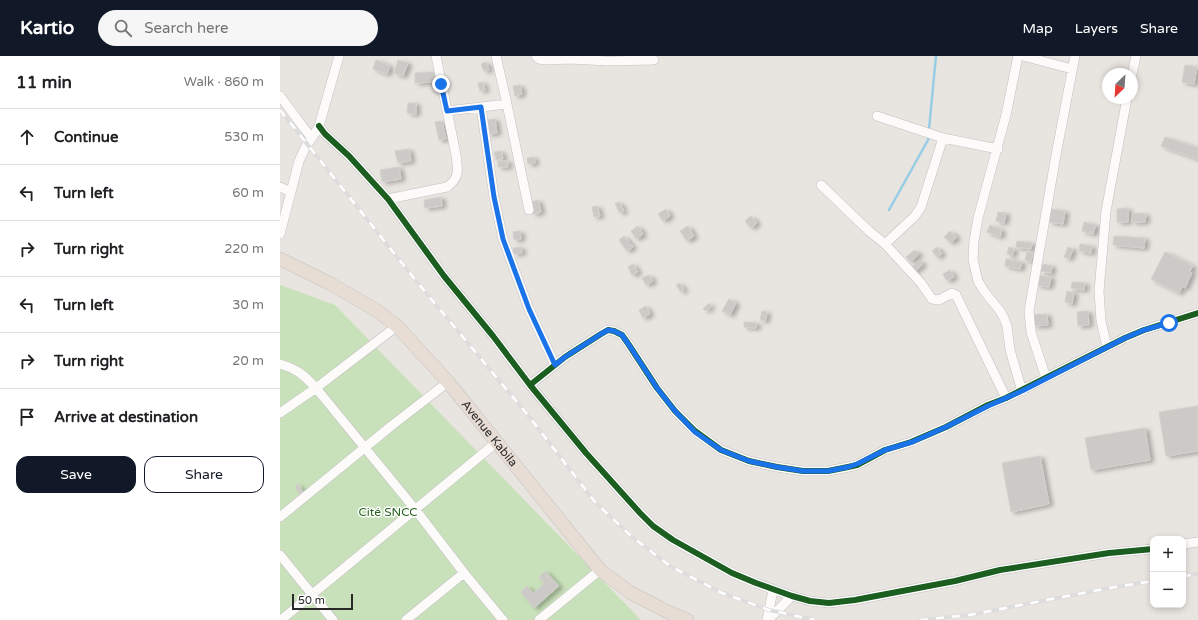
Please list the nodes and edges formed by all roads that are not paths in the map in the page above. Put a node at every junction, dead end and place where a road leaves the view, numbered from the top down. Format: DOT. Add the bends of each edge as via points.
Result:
graph roads {
  1 [pos="339,56"];
  2 [pos="436,56"];
  3 [pos="496,56"];
  4 [pos="536,56"];
  5 [pos="1018,56"];
  6 [pos="1023,56"];
  7 [pos="1075,56"];
  8 [pos="1136,56"];
  9 [pos="571,58"];
  10 [pos="626,58"];
  11 [pos="654,60"];
  12 [pos="1133,68"];
  13 [pos="1072,69"];
  14 [pos="280,96"];
  15 [pos="507,104"];
  16 [pos="1127,104"];
  17 [pos="481,107"];
  18 [pos="447,111"];
  19 [pos="877,116"];
  20 [pos="318,126"];
  21 [pos="312,138"];
  22 [pos="944,138"];
  23 [pos="998,149"];
  24 [pos="821,185"];
  25 [pos="280,187"];
  26 [pos="291,192"];
  27 [pos="388,199"];
  28 [pos="529,210"];
  29 [pos="280,234"];
  30 [pos="885,244"];
  31 [pos="280,259"];
  32 [pos="1198,313"];
  33 [pos="397,326"];
  34 [pos="1107,347"];
  35 [pos="280,364"];
  36 [pos="555,365"];
  37 [pos="1046,378"];
  38 [pos="448,382"];
  39 [pos="530,385"];
  40 [pos="316,388"];
  41 [pos="1022,391"];
  42 [pos="1006,398"];
  43 [pos="280,413"];
  44 [pos="497,442"];
  45 [pos="364,448"];
  46 [pos="415,509"];
  47 [pos="280,517"];
  48 [pos="1198,542"];
  49 [pos="1186,544"];
  50 [pos="1150,549"];
  51 [pos="280,555"];
  52 [pos="600,570"];
  53 [pos="464,573"];
  54 [pos="773,590"];
  55 [pos="312,595"];
  56 [pos="792,596"];
  57 [pos="281,620"];
  58 [pos="333,620"];
  59 [pos="406,620"];
  60 [pos="503,620"];
  61 [pos="539,620"];
  62 [pos="687,620"];
  63 [pos="767,620"];
  1 -- 20 [label="street"];
  2 -- 18 [label="street"];
  3 -- 15 [label="street"];
  4 -- 9 [label="street" via="542,60"];
  5 -- 23 [label="street"];
  6 -- 13 [label="street"];
  7 -- 13 [label="street"];
  8 -- 12 [label="street"];
  9 -- 10 [label="street" via="602,61"];
  10 -- 11 [label="street"];
  13 -- 37 [label="street" via="1029,311 1031,332"];
  14 -- 21 [label="street"];
  15 -- 17 [label="street"];
  15 -- 28 [label="street"];
  16 -- 34 [label="street" via="1106,211 1099,290 1101,321"];
  17 -- 18 [label="street"];
  17 -- 36 [label="street" via="503,239 529,309"];
  18 -- 27 [label="street" via="458,170 455,180 447,186"];
  19 -- 22 [label="street"];
  20 -- 21 [label="street"];
  20 -- 27 [label="street"];
  21 -- 26 [label="street" via="299,161"];
  22 -- 23 [label="street"];
  22 -- 30 [label="street" via="921,207"];
  23 -- 41 [label="street" via="978,218 972,260 978,281 1004,318"];
  24 -- 30 [label="street"];
  25 -- 26 [label="street"];
  26 -- 29 [label="street"];
  27 -- 39 [label="street" via="444,276"];
  30 -- 42 [label="street" via="932,299 938,300 952,293 956,296"];
  31 -- 33 [label="highway, Avenue Kabila" via="329,283 376,310"];
  32 -- 34 [label="street" via="1144,330"];
  33 -- 38 [label="highway, Avenue Kabila"];
  33 -- 40 [label="street"];
  34 -- 37 [label="street"];
  35 -- 40 [label="street" via="304,375"];
  36 -- 39 [label="street"];
  36 -- 42 [label="street" via="601,334 608,330 614,331 622,335 657,388 695,432 721,450 749,461 803,471 828,471 857,464 885,450 912,442 946,427"];
  37 -- 41 [label="street"];
  38 -- 44 [label="highway, Avenue Kabila"];
  38 -- 45 [label="street"];
  39 -- 54 [label="street" via="586,453 652,526 732,573"];
  40 -- 43 [label="street"];
  40 -- 45 [label="street"];
  41 -- 42 [label="street"];
  44 -- 46 [label="street"];
  44 -- 52 [label="highway, Avenue Kabila"];
  45 -- 46 [label="street"];
  45 -- 47 [label="street"];
  46 -- 53 [label="street"];
  46 -- 55 [label="street"];
  48 -- 49 [label="street"];
  50 -- 56 [label="street" via="1000,570 855,600 829,603"];
  51 -- 55 [label="street"];
  52 -- 61 [label="street"];
  52 -- 62 [label="highway, Avenue Kabila" via="631,593"];
  53 -- 59 [label="street"];
  53 -- 60 [label="street"];
  54 -- 56 [label="street"];
  54 -- 63 [label="street"];
  55 -- 57 [label="street"];
  55 -- 58 [label="street"];
  56 -- 63 [label="street"];
}
